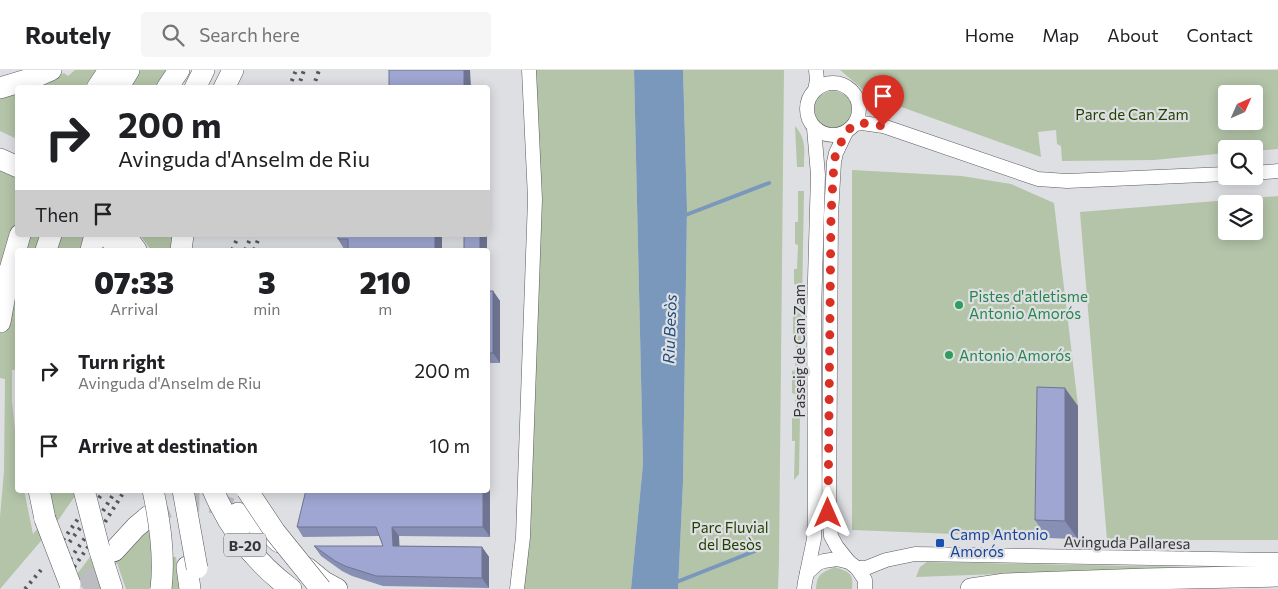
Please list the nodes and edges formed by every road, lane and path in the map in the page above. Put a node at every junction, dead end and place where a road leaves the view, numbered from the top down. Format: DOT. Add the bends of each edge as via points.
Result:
graph roads {
  1 [pos="51,70"];
  2 [pos="109,70"];
  3 [pos="129,70"];
  4 [pos="179,70"];
  5 [pos="204,70"];
  6 [pos="233,70"];
  7 [pos="528,70"];
  8 [pos="816,70"];
  9 [pos="99,85"];
  10 [pos="120,85"];
  11 [pos="169,85"];
  12 [pos="196,85"];
  13 [pos="226,85"];
  14 [pos="0,88"];
  15 [pos="815,90"];
  16 [pos="853,123"];
  17 [pos="814,128"];
  18 [pos="0,145"];
  19 [pos="15,152"];
  20 [pos="0,159"];
  21 [pos="15,166"];
  22 [pos="1278,171"];
  23 [pos="1263,172"];
  24 [pos="1218,174"];
  25 [pos="109,237"];
  26 [pos="126,237"];
  27 [pos="117,248"];
  28 [pos="135,248"];
  29 [pos="15,252"];
  30 [pos="0,322"];
  31 [pos="85,493"];
  32 [pos="154,493"];
  33 [pos="182,493"];
  34 [pos="214,493"];
  35 [pos="249,493"];
  36 [pos="42,510"];
  37 [pos="238,512"];
  38 [pos="149,516"];
  39 [pos="106,549"];
  40 [pos="1278,560"];
  41 [pos="853,565"];
  42 [pos="192,568"];
  43 [pos="807,573"];
  44 [pos="1278,576"];
  45 [pos="67,587"];
  46 [pos="112,589"];
  47 [pos="161,589"];
  48 [pos="190,589"];
  49 [pos="200,589"];
  50 [pos="290,589"];
  51 [pos="321,589"];
  52 [pos="337,589"];
  53 [pos="517,589"];
  54 [pos="804,589"];
  55 [pos="865,589"];
  56 [pos="971,589"];
  1 -- 14 [label="highway"];
  2 -- 9 [label="highway"];
  3 -- 10 [label="highway"];
  4 -- 11 [label="highway"];
  5 -- 12 [label="highway"];
  6 -- 13 [label="highway"];
  7 -- 53 [label="street" via="535,199 523,537"];
  8 -- 15 [label="street"];
  15 -- 16 [label="street" via="831,83 849,89 856,96 859,109"];
  15 -- 17 [label="street" via="806,109"];
  16 -- 17 [label="street" via="841,134 831,136"];
  16 -- 24 [label="street" via="883,126 1038,179 1067,182"];
  16 -- 41 [label="street, Passeig de Can Zam" via="834,162 828,513 837,547"];
  17 -- 43 [label="street, Passeig de Can Zam" via="818,175 814,539"];
  18 -- 19 [label="highway"];
  20 -- 21 [label="highway"];
  22 -- 23 [label="street"];
  25 -- 27 [label="highway"];
  26 -- 28 [label="highway"];
  29 -- 30 [label="highway"];
  31 -- 39 [label="highway, bridge"];
  32 -- 47 [label="highway, bridge" via="162,543"];
  33 -- 42 [label="highway, bridge"];
  34 -- 50 [label="highway, B-20" via="241,540"];
  35 -- 51 [label="highway, bridge" via="275,532"];
  36 -- 45 [label="highway" via="47,548"];
  37 -- 52 [label="highway" via="267,531 311,572"];
  38 -- 39 [label="highway"];
  39 -- 46 [label="highway"];
  40 -- 41 [label="street, Avinguda Pallaresa" via="915,554 866,568"];
  41 -- 43 [label="street, Avinguda Pallaresa" via="837,559 824,561"];
  41 -- 55 [label="street, Passeig de Can Zam" via="865,580"];
  42 -- 48 [label="highway"];
  42 -- 49 [label="highway"];
  43 -- 54 [label="street, Passeig de Can Zam"];
  44 -- 56 [label="highway" via="1005,584"];
}
